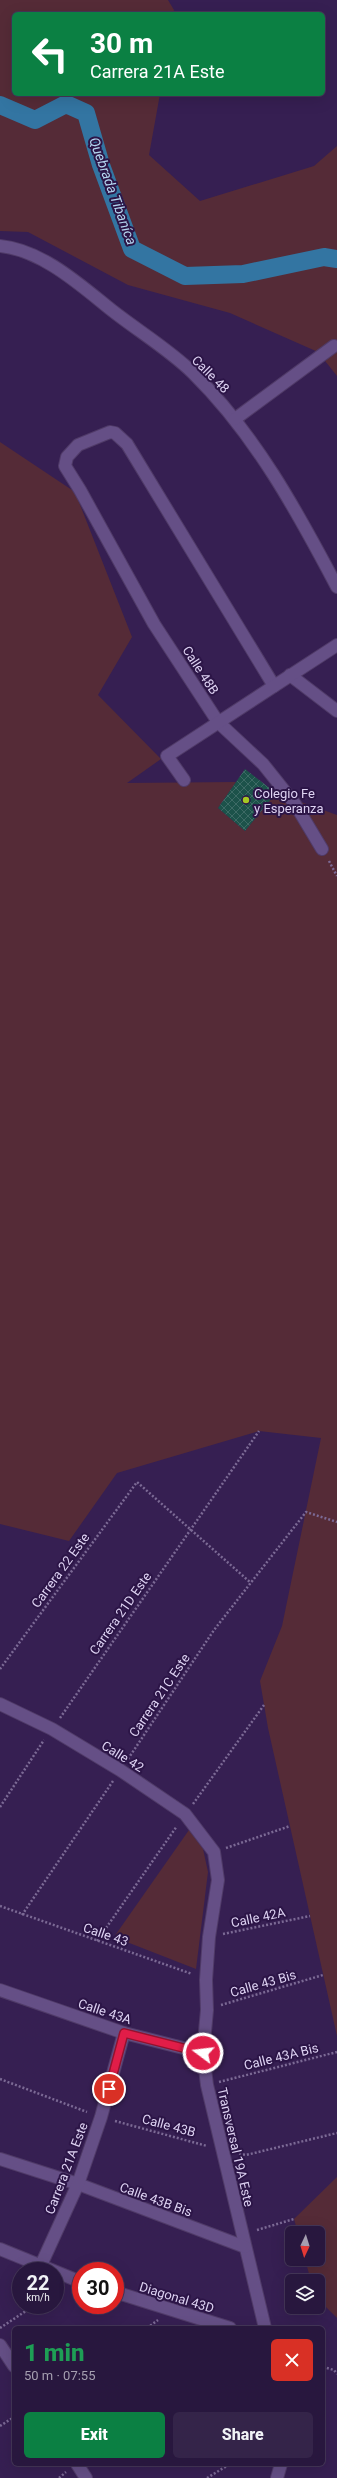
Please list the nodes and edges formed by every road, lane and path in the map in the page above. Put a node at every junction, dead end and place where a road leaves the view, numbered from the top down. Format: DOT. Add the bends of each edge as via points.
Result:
graph roads {
  1 [pos="0,246"];
  2 [pos="334,346"];
  3 [pos="235,419"];
  4 [pos="337,587"];
  5 [pos="337,646"];
  6 [pos="290,675"];
  7 [pos="274,686"];
  8 [pos="337,711"];
  9 [pos="218,722"];
  10 [pos="184,780"];
  11 [pos="322,849"];
  12 [pos="259,1431"];
  13 [pos="337,1522"];
  14 [pos="191,1529"];
  15 [pos="251,1583"];
  16 [pos="0,1669"];
  17 [pos="0,1704"];
  18 [pos="52,1729"];
  19 [pos="120,1770"];
  20 [pos="0,1807"];
  21 [pos="290,1826"];
  22 [pos="214,1852"];
  23 [pos="0,1906"];
  24 [pos="22,1915"];
  25 [pos="310,1916"];
  26 [pos="209,1937"];
  27 [pos="324,1975"];
  28 [pos="206,1980"];
  29 [pos="0,1990"];
  30 [pos="207,2010"];
  31 [pos="124,2033"];
  32 [pos="337,2052"];
  33 [pos="203,2053"];
  34 [pos="0,2079"];
  35 [pos="207,2085"];
  36 [pos="101,2117"];
  37 [pos="337,2133"];
  38 [pos="223,2150"];
  39 [pos="0,2159"];
  40 [pos="78,2184"];
  41 [pos="294,2219"];
  42 [pos="245,2247"];
  43 [pos="0,2249"];
  44 [pos="33,2262"];
  45 [pos="42,2262"];
  46 [pos="124,2295"];
  47 [pos="21,2314"];
  48 [pos="224,2326"];
  49 [pos="265,2326"];
  50 [pos="0,2328"];
  51 [pos="0,2345"];
  52 [pos="12,2363"];
  53 [pos="325,2368"];
  54 [pos="337,2374"];
  55 [pos="12,2418"];
  56 [pos="0,2426"];
  57 [pos="78,2466"];
  58 [pos="227,2466"];
  59 [pos="280,2466"];
  60 [pos="86,2478"];
  61 [pos="207,2478"];
  62 [pos="277,2478"];
  1 -- 3 [label="street, Calle 48" via="35,256 78,283 192,372"];
  2 -- 3 [label="street"];
  3 -- 4 [label="street, Calle 48" via="294,506"];
  5 -- 6 [label="street"];
  6 -- 7 [label="street"];
  6 -- 8 [label="street"];
  7 -- 9 [label="street"];
  7 -- 9 [label="street, Calle 48B" via="127,444 115,433 110,432 78,445 67,457 65,466 154,624"];
  9 -- 10 [label="street" via="167,756"];
  9 -- 11 [label="street, Calle 48B" via="262,764 296,804"];
  12 -- 14 [label="path, Carrera 21D Este"];
  13 -- 15 [label="path, Carrera 21C Este" via="306,1512"];
  14 -- 15 [label="path"];
  14 -- 16 [label="path, Carrera 22 Este" via="137,1482"];
  14 -- 18 [label="path, Carrera 21D Este"];
  15 -- 19 [label="path, Carrera 21C Este" via="214,1630"];
  17 -- 18 [label="street, Calle 42"];
  18 -- 19 [label="street, Calle 42"];
  18 -- 20 [label="path, Carrera 21D Este"];
  19 -- 22 [label="street, Calle 42" via="185,1814"];
  19 -- 24 [label="path, Carrera 21C Este"];
  21 -- 22 [label="path"];
  22 -- 26 [label="street, Transversal 19A Este" via="218,1880"];
  23 -- 24 [label="path, Calle 43"];
  24 -- 28 [label="path, Calle 43"];
  25 -- 26 [label="path, Calle 42A"];
  26 -- 28 [label="street, Transversal 19A Este"];
  27 -- 30 [label="path, Calle 43 Bis"];
  28 -- 30 [label="street, Transversal 19A Este"];
  29 -- 31 [label="street, Calle 43A"];
  30 -- 33 [label="street, Transversal 19A Este"];
  31 -- 33 [label="street, Calle 43A"];
  31 -- 36 [label="street, Carrera 21A Este"];
  32 -- 35 [label="path, Calle 43A Bis"];
  33 -- 35 [label="street, Transversal 19A Este"];
  34 -- 36 [label="path, Calle 43B"];
  35 -- 38 [label="street, Transversal 19A Este"];
  36 -- 38 [label="path, Calle 43B"];
  36 -- 40 [label="street, Carrera 21A Este"];
  37 -- 38 [label="path, Calle 43B" via="246,2155"];
  38 -- 42 [label="street, Transversal 19A Este"];
  39 -- 40 [label="street, Calle 43B Bis"];
  40 -- 42 [label="street, Calle 43B Bis"];
  40 -- 45 [label="street, Carrera 21A Este"];
  41 -- 42 [label="path" via="257,2229"];
  42 -- 49 [label="street, Transversal 19A Este"];
  43 -- 44 [label="street"];
  46 -- 48 [label="street, Diagonal 43D"];
  47 -- 50 [label="path"];
  51 -- 52 [label="street"];
  53 -- 54 [label="path" via="334,2370"];
  55 -- 56 [label="path"];
  57 -- 60 [label="street"];
  58 -- 61 [label="path"];
  59 -- 62 [label="street"];
}
